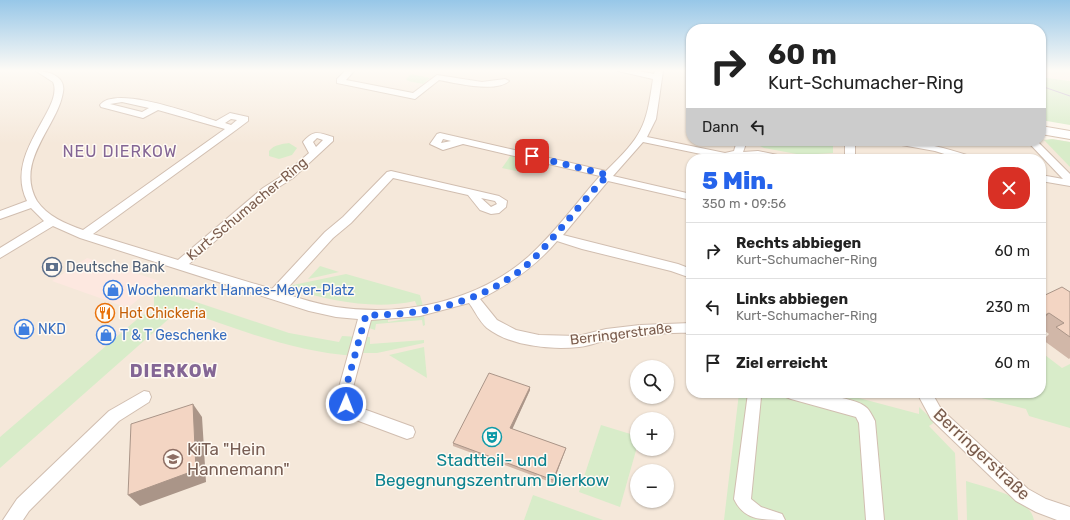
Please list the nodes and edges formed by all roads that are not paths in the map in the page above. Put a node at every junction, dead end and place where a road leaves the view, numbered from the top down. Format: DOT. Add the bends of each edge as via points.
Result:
graph roads {
  1 [pos="58,95"];
  2 [pos="655,95"];
  3 [pos="156,107"];
  4 [pos="217,124"];
  5 [pos="1046,126"];
  6 [pos="233,128"];
  7 [pos="1070,129"];
  8 [pos="1046,131"];
  9 [pos="1070,135"];
  10 [pos="641,139"];
  11 [pos="463,141"];
  12 [pos="926,146"];
  13 [pos="1037,146"];
  14 [pos="314,153"];
  15 [pos="715,154"];
  16 [pos="955,154"];
  17 [pos="1045,154"];
  18 [pos="1046,155"];
  19 [pos="606,176"];
  20 [pos="1046,179"];
  21 [pos="1070,180"];
  22 [pos="1070,183"];
  23 [pos="472,193"];
  24 [pos="686,196"];
  25 [pos="33,203"];
  26 [pos="0,215"];
  27 [pos="52,221"];
  28 [pos="84,235"];
  29 [pos="554,236"];
  30 [pos="0,254"];
  31 [pos="180,265"];
  32 [pos="686,272"];
  33 [pos="274,295"];
  34 [pos="472,297"];
  35 [pos="366,315"];
  36 [pos="686,328"];
  37 [pos="144,397"];
  38 [pos="754,398"];
  39 [pos="811,398"];
  40 [pos="926,398"];
  41 [pos="407,432"];
  42 [pos="1070,516"];
  43 [pos="12,520"];
  44 [pos="776,520"];
  45 [pos="875,520"];
  1 -- 25 [label="street, Kurt-Schumacher-Ring" via="26,168 25,181"];
  2 -- 10 [label="street, Kurt-Schumacher-Ring" via="652,115"];
  3 -- 4 [label="street"];
  4 -- 6 [label="street"];
  4 -- 6 [label="street" via="230,116 245,119"];
  5 -- 7 [label="main road"];
  6 -- 28 [label="street"];
  8 -- 9 [label="main road"];
  10 -- 15 [label="street"];
  10 -- 19 [label="street, Kurt-Schumacher-Ring"];
  11 -- 19 [label="street"];
  12 -- 16 [label="street"];
  13 -- 17 [label="street"];
  14 -- 31 [label="street, Kurt-Schumacher-Ring"];
  18 -- 21 [label="street"];
  19 -- 24 [label="street"];
  19 -- 29 [label="street, Kurt-Schumacher-Ring"];
  20 -- 22 [label="street"];
  23 -- 33 [label="street" via="391,174 329,235"];
  25 -- 26 [label="street"];
  25 -- 27 [label="street, Kurt-Schumacher-Ring"];
  27 -- 28 [label="street, Kurt-Schumacher-Ring"];
  27 -- 30 [label="street"];
  28 -- 31 [label="street, Kurt-Schumacher-Ring"];
  29 -- 32 [label="street"];
  29 -- 34 [label="street, Kurt-Schumacher-Ring" via="523,268 503,282"];
  31 -- 33 [label="street, Kurt-Schumacher-Ring"];
  33 -- 35 [label="street, Kurt-Schumacher-Ring" via="326,311"];
  34 -- 35 [label="street, Kurt-Schumacher-Ring" via="445,306 416,311"];
  34 -- 36 [label="street, Berringerstraße" via="491,323 512,335 532,339 561,342 588,340 608,334"];
  35 -- 41 [label="street" via="345,391 346,404 353,412"];
  37 -- 43 [label="street" via="114,416 23,505"];
  38 -- 44 [label="street" via="742,499 747,508 755,513"];
  39 -- 45 [label="street" via="856,409 867,421"];
  40 -- 42 [label="street, Berringerstraße" via="936,414 1022,495 1042,506"];
}
